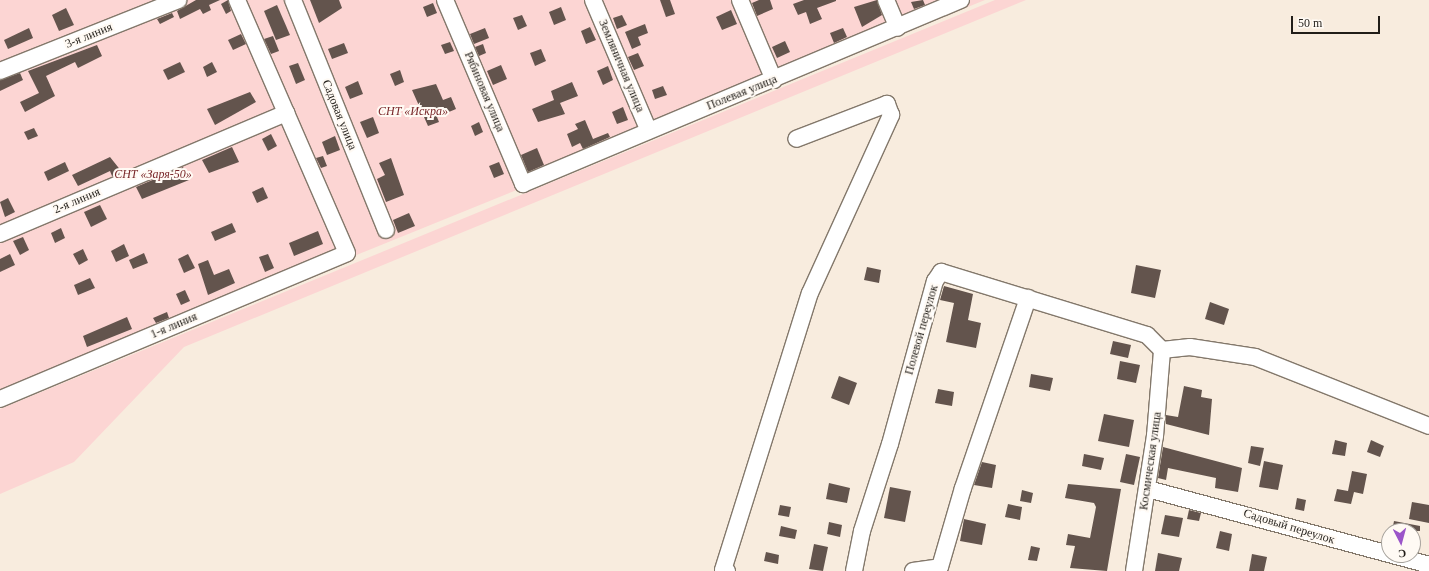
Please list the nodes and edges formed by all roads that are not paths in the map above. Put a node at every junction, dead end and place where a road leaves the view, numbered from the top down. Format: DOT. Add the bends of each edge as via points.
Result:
graph roads {
  1 [pos="178,0"];
  2 [pos="237,0"];
  3 [pos="292,0"];
  4 [pos="445,0"];
  5 [pos="593,0"];
  6 [pos="740,0"];
  7 [pos="886,0"];
  8 [pos="961,0"];
  9 [pos="898,28"];
  10 [pos="0,71"];
  11 [pos="774,80"];
  12 [pos="287,113"];
  13 [pos="649,131"];
  14 [pos="796,139"];
  15 [pos="523,184"];
  16 [pos="386,230"];
  17 [pos="0,234"];
  18 [pos="1028,298"];
  19 [pos="1162,350"];
  20 [pos="0,399"];
  21 [pos="1429,426"];
  22 [pos="1148,490"];
  23 [pos="1429,565"];
  24 [pos="727,571"];
  25 [pos="854,571"];
  26 [pos="913,571"];
  27 [pos="1134,571"];
  1 -- 10 [label="street, 3-я линия"];
  2 -- 12 [label="street"];
  3 -- 16 [label="street, Садовая улица"];
  4 -- 15 [label="street, Рябиновая улица"];
  5 -- 13 [label="street, Земляничная улица"];
  6 -- 11 [label="street"];
  7 -- 9 [label="street"];
  8 -- 9 [label="street, Полевая улица"];
  9 -- 11 [label="street, Полевая улица"];
  11 -- 13 [label="street, Полевая улица"];
  12 -- 17 [label="street, 2-я линия"];
  12 -- 20 [label="street, 1-я линия" via="347,253"];
  13 -- 15 [label="street, Полевая улица"];
  14 -- 24 [label="street" via="887,104 891,115 810,293 723,570"];
  18 -- 19 [label="street, Полевой переулок" via="1147,335"];
  18 -- 25 [label="street, Полевой переулок" via="942,272 935,281 890,444 862,531"];
  18 -- 26 [label="street" via="963,488 940,567"];
  19 -- 21 [label="street" via="1190,347 1255,357"];
  19 -- 22 [label="street, Космическая улица"];
  22 -- 23 [label="street, Садовый переулок"];
  22 -- 27 [label="street, Космическая улица"];
}
